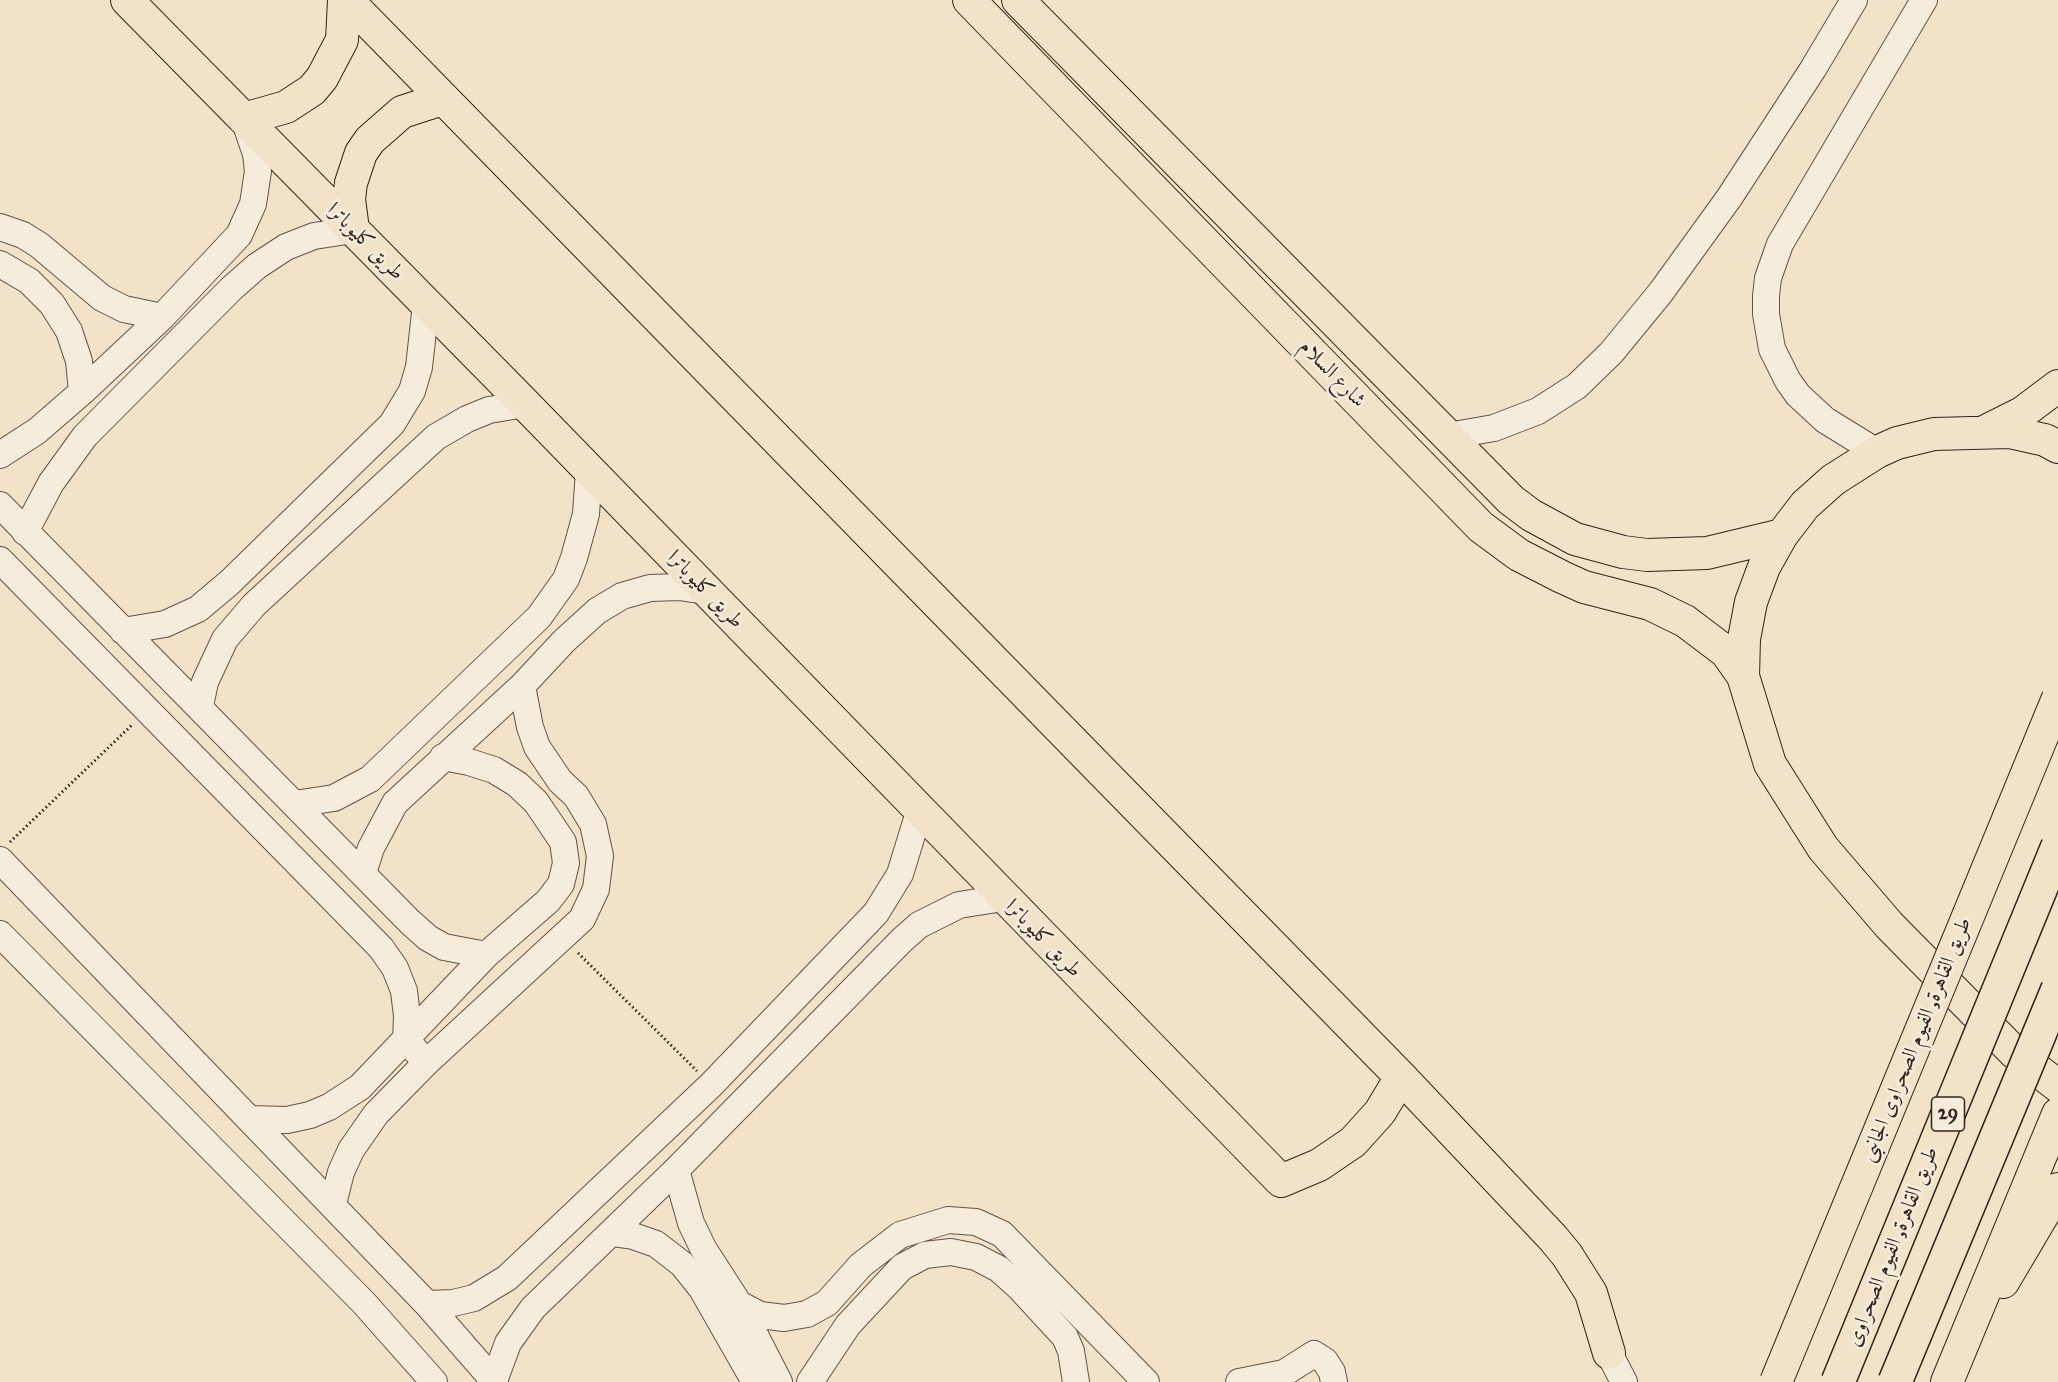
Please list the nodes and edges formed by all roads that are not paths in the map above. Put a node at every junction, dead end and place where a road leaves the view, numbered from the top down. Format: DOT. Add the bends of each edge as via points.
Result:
graph roads {
  1 [pos="127,0"];
  2 [pos="346,0"];
  3 [pos="969,0"];
  4 [pos="1018,0"];
  5 [pos="1854,0"];
  6 [pos="1924,0"];
  7 [pos="442,99"];
  8 [pos="243,119"];
  9 [pos="1153,135"];
  10 [pos="1127,162"];
  11 [pos="0,227"];
  12 [pos="353,230"];
  13 [pos="0,264"];
  14 [pos="426,304"];
  15 [pos="162,317"];
  16 [pos="2058,386"];
  17 [pos="82,392"];
  18 [pos="525,404"];
  19 [pos="1986,431"];
  20 [pos="1448,436"];
  21 [pos="2058,447"];
  22 [pos="1877,452"];
  23 [pos="0,455"];
  24 [pos="589,471"];
  25 [pos="0,506"];
  26 [pos="25,532"];
  27 [pos="1782,534"];
  28 [pos="0,560"];
  29 [pos="706,591"];
  30 [pos="123,631"];
  31 [pos="1743,676"];
  32 [pos="522,687"];
  33 [pos="2058,698"];
  34 [pos="200,706"];
  35 [pos="443,758"];
  36 [pos="370,779"];
  37 [pos="395,803"];
  38 [pos="294,804"];
  39 [pos="920,809"];
  40 [pos="2058,846"];
  41 [pos="4,852"];
  42 [pos="363,873"];
  43 [pos="1003,898"];
  44 [pos="876,913"];
  45 [pos="0,934"];
  46 [pos="903,940"];
  47 [pos="486,955"];
  48 [pos="2058,989"];
  49 [pos="406,1041"];
  50 [pos="427,1062"];
  51 [pos="1401,1077"];
  52 [pos="2058,1086"];
  53 [pos="2058,1113"];
  54 [pos="249,1119"];
  55 [pos="676,1170"];
  56 [pos="2058,1189"];
  57 [pos="333,1204"];
  58 [pos="612,1233"];
  59 [pos="703,1248"];
  60 [pos="682,1264"];
  61 [pos="518,1268"];
  62 [pos="547,1295"];
  63 [pos="427,1304"];
  64 [pos="739,1304"];
  65 [pos="1977,1304"];
  66 [pos="1609,1353"];
  67 [pos="431,1381"];
  68 [pos="494,1381"];
  69 [pos="755,1382"];
  70 [pos="779,1382"];
  71 [pos="810,1382"];
  72 [pos="1076,1382"];
  73 [pos="1146,1382"];
  74 [pos="1239,1382"];
  75 [pos="1334,1382"];
  76 [pos="1624,1382"];
  77 [pos="1776,1382"];
  78 [pos="1838,1382"];
  79 [pos="1895,1382"];
  80 [pos="1947,1382"];
  1 -- 8 [label="main road, طريق كليوباترا"];
  2 -- 7 [label="main road"];
  2 -- 8 [label="main road" via="342,40 312,90 286,107"];
  3 -- 10 [label="main road, شارع السلام"];
  4 -- 9 [label="main road, شارع السلام"];
  5 -- 20 [label="street" via="1729,198 1611,353 1577,386 1538,411 1494,428"];
  6 -- 22 [label="street" via="1780,244 1766,296 1772,349 1788,381 1825,420"];
  7 -- 12 [label="main road" via="402,112 361,153 349,199"];
  7 -- 51 [label="main road"];
  8 -- 12 [label="main road, طريق كليوباترا"];
  8 -- 15 [label="street" via="258,171 247,220 228,249"];
  9 -- 10 [label="main road"];
  9 -- 20 [label="main road, شارع السلام"];
  10 -- 31 [label="main road, شارع السلام" via="1480,527 1519,555 1562,578 1650,604 1684,621 1726,652"];
  11 -- 15 [label="street" via="39,244 102,297 124,309"];
  12 -- 14 [label="main road, طريق كليوباترا"];
  12 -- 26 [label="street" via="294,243 271,255 244,277 85,436 51,483"];
  13 -- 17 [label="street" via="29,281 52,304 79,361"];
  14 -- 18 [label="main road, طريق كليوباترا"];
  14 -- 30 [label="street" via="419,367 412,391 392,424 198,609 165,624"];
  15 -- 17 [label="street"];
  16 -- 19 [label="main road" via="2022,413"];
  17 -- 23 [label="street" via="37,431"];
  18 -- 24 [label="main road, طريق كليوباترا"];
  18 -- 34 [label="street" via="489,410 436,437 254,605 225,639 209,672"];
  19 -- 21 [label="main road" via="2045,440"];
  19 -- 22 [label="main road" via="1934,434"];
  20 -- 27 [label="main road, شارع السلام" via="1524,510 1552,528 1599,546 1647,555 1682,555 1734,548"];
  22 -- 27 [label="main road" via="1833,480 1805,505"];
  24 -- 29 [label="main road, طريق كليوباترا"];
  24 -- 36 [label="street" via="581,536 566,579 552,602"];
  25 -- 26 [label="street"];
  26 -- 30 [label="street"];
  27 -- 31 [label="main road" via="1751,602"];
  28 -- 49 [label="street" via="381,948 404,991"];
  29 -- 32 [label="street" via="650,588 622,596 581,625"];
  29 -- 39 [label="main road, طريق كليوباترا"];
  30 -- 34 [label="street"];
  31 -- 52 [label="main road" via="1770,764 1823,848 1889,925 2014,1052"];
  32 -- 35 [label="street"];
  32 -- 50 [label="street" via="537,747 593,824 600,856 596,889 582,919"];
  33 -- 77 [label="main road, طريق القاهرة, الفيوم الصحراوى الجانبى, bridge"];
  34 -- 38 [label="street"];
  35 -- 37 [label="street"];
  35 -- 47 [label="street" via="494,770 517,784 536,802 563,842 566,863 561,884 548,901"];
  36 -- 37 [label="street"];
  36 -- 38 [label="street" via="334,798"];
  37 -- 42 [label="street" via="371,848"];
  38 -- 42 [label="street"];
  39 -- 43 [label="main road, طريق كليوباترا"];
  39 -- 44 [label="street" via="900,874"];
  40 -- 78 [label="highway, طريق القاهرة, الفيوم الصحراوى / 29, bridge"];
  41 -- 54 [label="street"];
  42 -- 47 [label="street" via="428,938 444,947"];
  43 -- 46 [label="street" via="959,905 919,925"];
  43 -- 51 [label="main road, طريق كليوباترا" via="1281,1181 1319,1166 1353,1142 1380,1112"];
  44 -- 46 [label="street" via="893,924"];
  44 -- 61 [label="street" via="711,1085"];
  45 -- 67 [label="street" via="363,1302"];
  46 -- 55 [label="street"];
  47 -- 49 [label="street"];
  48 -- 79 [label="highway, bridge"];
  49 -- 50 [label="street"];
  49 -- 54 [label="street" via="360,1087 329,1107 287,1120"];
  50 -- 57 [label="street" via="362,1131 341,1172"];
  51 -- 66 [label="main road" via="1568,1255 1591,1293"];
  53 -- 65 [label="main road"];
  54 -- 57 [label="street"];
  55 -- 58 [label="street"];
  55 -- 59 [label="street" via="691,1223"];
  56 -- 65 [label="main road" via="2011,1272"];
  57 -- 63 [label="street"];
  58 -- 60 [label="street" via="656,1244"];
  58 -- 62 [label="street"];
  59 -- 60 [label="street"];
  59 -- 64 [label="street"];
  60 -- 69 [label="street" via="702,1289"];
  61 -- 62 [label="street"];
  61 -- 63 [label="street" via="474,1298"];
  62 -- 68 [label="street" via="520,1323"];
  63 -- 68 [label="street"];
  64 -- 70 [label="street"];
  64 -- 73 [label="street" via="760,1315 784,1318 807,1314 827,1303 861,1265 900,1235 948,1220 976,1222 1002,1234"];
  65 -- 80 [label="main road"];
  66 -- 76 [label="street"];
  71 -- 72 [label="street" via="848,1326 902,1267 925,1255 951,1252 976,1257 999,1269 1019,1287 1065,1337"];
  74 -- 75 [label="street" via="1284,1373 1314,1354 1325,1361"];
}
